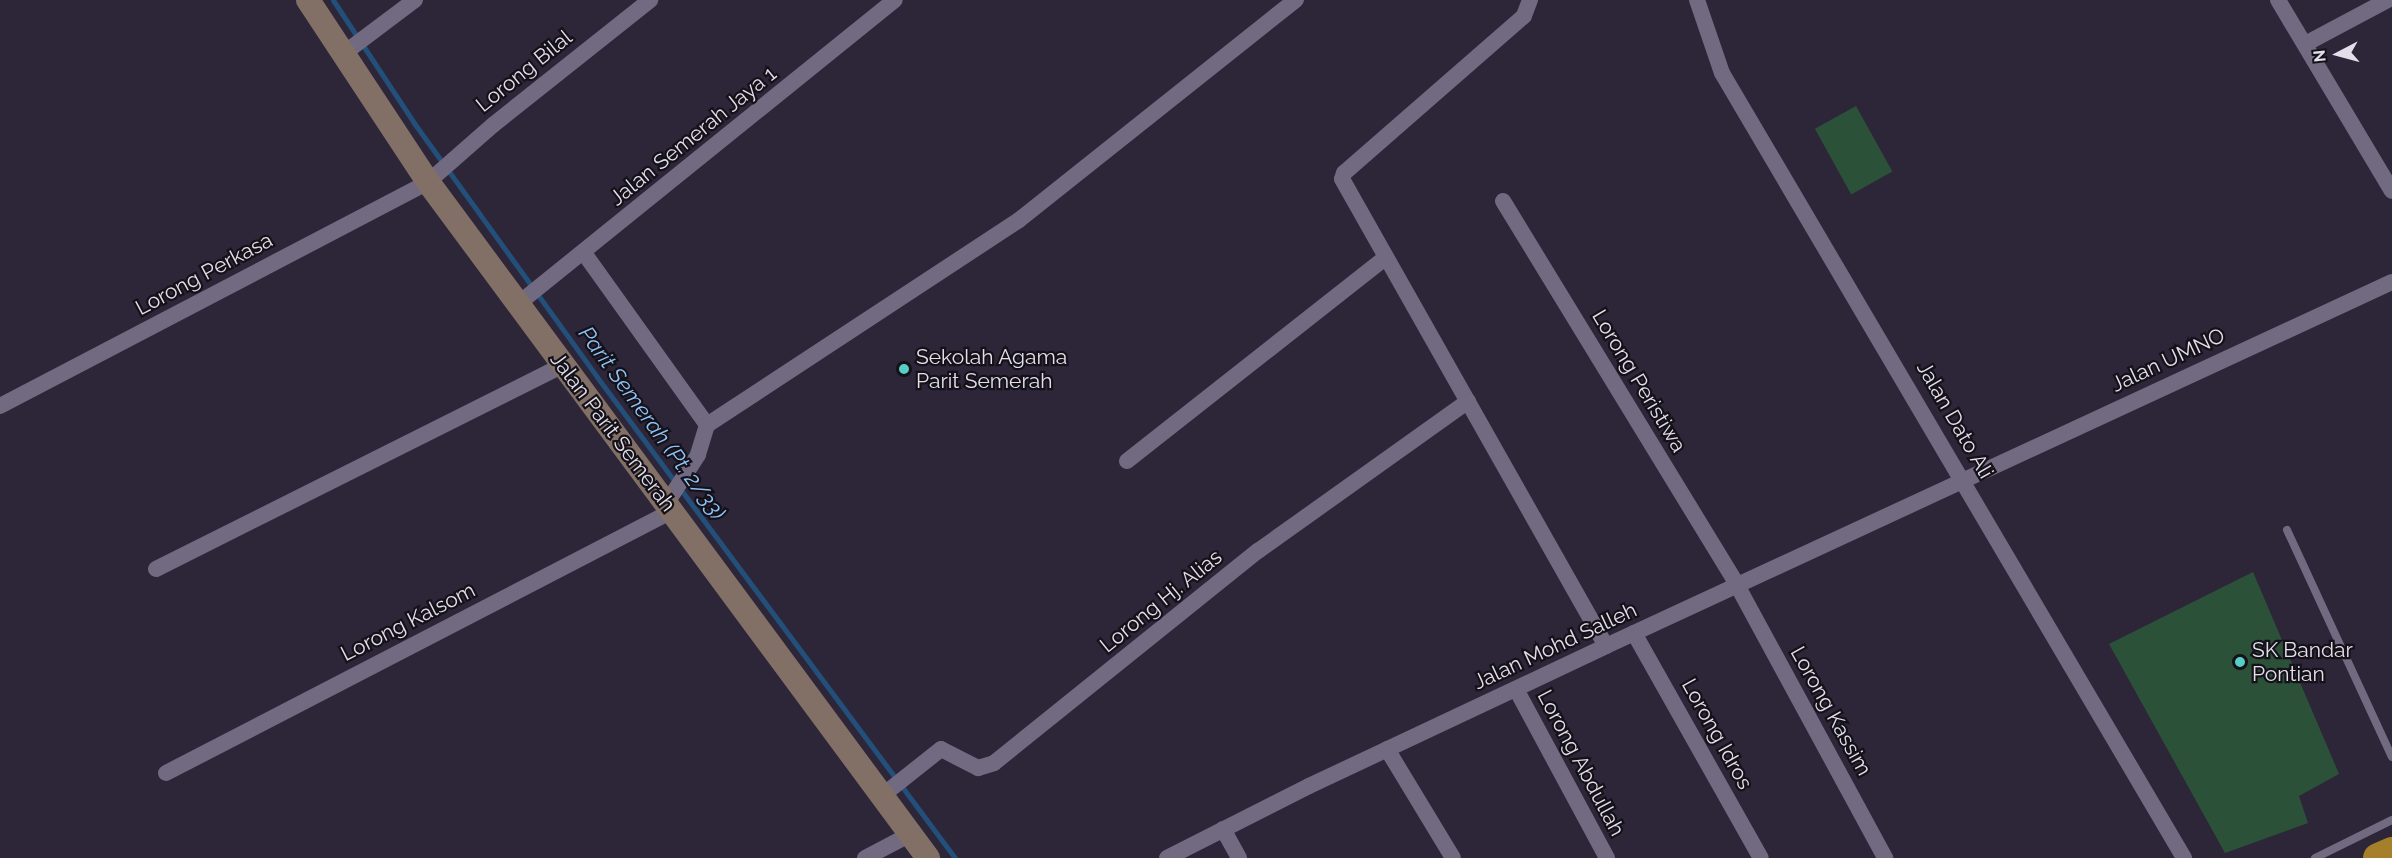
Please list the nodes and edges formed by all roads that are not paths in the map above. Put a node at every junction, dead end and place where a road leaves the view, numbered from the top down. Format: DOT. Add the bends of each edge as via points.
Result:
graph roads {
  1 [pos="308,0"];
  2 [pos="415,0"];
  3 [pos="650,0"];
  4 [pos="895,0"];
  5 [pos="1296,0"];
  6 [pos="1530,0"];
  7 [pos="1697,0"];
  8 [pos="2278,0"];
  9 [pos="2388,0"];
  10 [pos="2307,43"];
  11 [pos="349,50"];
  12 [pos="431,179"];
  13 [pos="2392,191"];
  14 [pos="1503,201"];
  15 [pos="584,253"];
  16 [pos="1385,258"];
  17 [pos="2392,282"];
  18 [pos="521,301"];
  19 [pos="563,365"];
  20 [pos="1468,401"];
  21 [pos="0,406"];
  22 [pos="707,425"];
  23 [pos="1127,461"];
  24 [pos="1963,478"];
  25 [pos="669,507"];
  26 [pos="2287,530"];
  27 [pos="156,569"];
  28 [pos="1737,585"];
  29 [pos="1634,633"];
  30 [pos="1606,646"];
  31 [pos="1516,689"];
  32 [pos="1387,749"];
  33 [pos="2392,757"];
  34 [pos="166,773"];
  35 [pos="889,789"];
  36 [pos="2392,820"];
  37 [pos="1223,829"];
  38 [pos="911,834"];
  39 [pos="2392,852"];
  40 [pos="865,858"];
  41 [pos="928,858"];
  42 [pos="1167,858"];
  43 [pos="1239,858"];
  44 [pos="1453,858"];
  45 [pos="1607,858"];
  46 [pos="1761,858"];
  47 [pos="1885,858"];
  48 [pos="2184,858"];
  49 [pos="2315,858"];
  50 [pos="2378,858"];
  1 -- 11 [label="main road, Jalan Parit Semerah"];
  2 -- 11 [label="street"];
  3 -- 12 [label="street, Lorong Bilal"];
  4 -- 15 [label="street, Jalan Semerah Jaya 1"];
  5 -- 22 [label="street" via="1019,220"];
  6 -- 16 [label="street" via="1524,16 1342,176"];
  7 -- 24 [label="street, Jalan Dato Ali" via="1722,72"];
  8 -- 10 [label="street"];
  9 -- 10 [label="street"];
  10 -- 13 [label="street"];
  11 -- 12 [label="main road, Jalan Parit Semerah"];
  12 -- 18 [label="main road, Jalan Parit Semerah"];
  12 -- 21 [label="street, Lorong Perkasa"];
  14 -- 28 [label="street, Lorong Peristiwa"];
  15 -- 18 [label="street, Jalan Semerah Jaya 1"];
  15 -- 22 [label="street"];
  16 -- 20 [label="street"];
  16 -- 23 [label="street"];
  17 -- 24 [label="street, Jalan UMNO"];
  18 -- 19 [label="main road, Jalan Parit Semerah"];
  19 -- 25 [label="main road, Jalan Parit Semerah"];
  19 -- 27 [label="street"];
  20 -- 30 [label="street"];
  20 -- 35 [label="street, Lorong Hj. Alias" via="1258,551 994,763 978,768 940,750"];
  22 -- 25 [label="street" via="698,456"];
  24 -- 28 [label="street, Jalan Mohd Salleh"];
  24 -- 48 [label="street, Jalan Dato Ali"];
  25 -- 34 [label="street, Lorong Kalsom"];
  25 -- 35 [label="main road, Jalan Parit Semerah"];
  26 -- 33 [label="lane"];
  28 -- 29 [label="street, Jalan Mohd Salleh"];
  28 -- 47 [label="street, Lorong Kassim"];
  29 -- 30 [label="street, Jalan Mohd Salleh"];
  29 -- 46 [label="street, Lorong Idros"];
  30 -- 31 [label="street, Jalan Mohd Salleh"];
  31 -- 32 [label="street, Jalan Mohd Salleh"];
  31 -- 45 [label="street, Lorong Abdullah"];
  32 -- 37 [label="street, Jalan Mohd Salleh"];
  32 -- 44 [label="street"];
  35 -- 38 [label="main road, Jalan Parit Semerah"];
  36 -- 49 [label="lane"];
  37 -- 42 [label="street, Jalan Mohd Salleh"];
  37 -- 43 [label="street"];
  38 -- 40 [label="street"];
  38 -- 41 [label="main road, Jalan Parit Semerah"];
  39 -- 50 [label="highway"];
}
